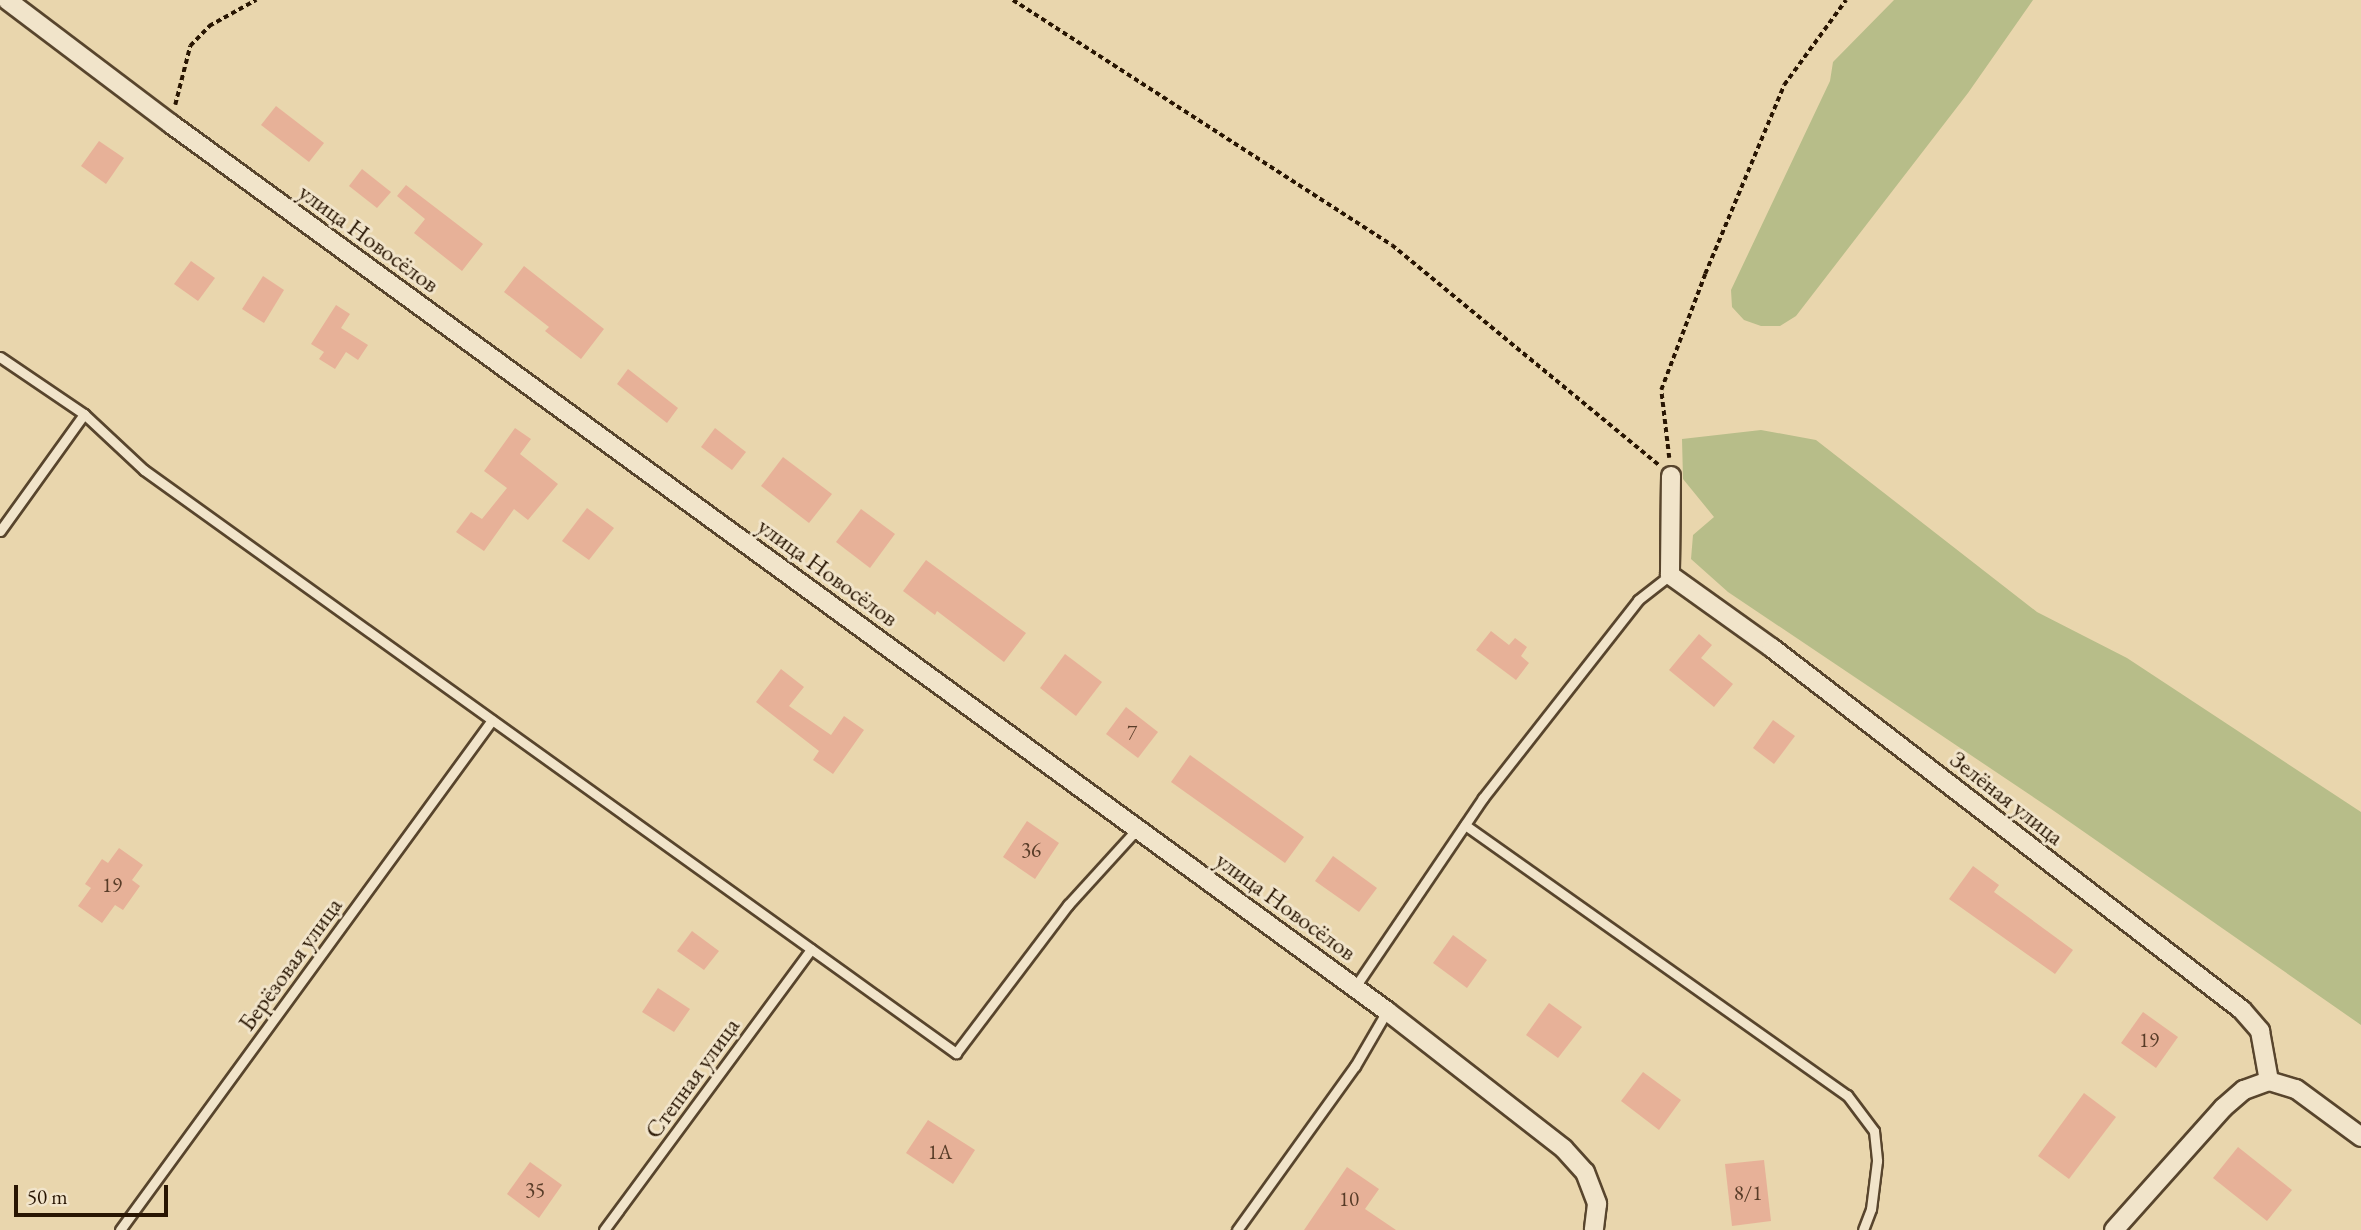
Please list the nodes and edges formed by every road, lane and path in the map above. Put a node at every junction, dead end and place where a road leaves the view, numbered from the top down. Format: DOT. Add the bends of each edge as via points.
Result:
graph roads {
  1 [pos="7,0"];
  2 [pos="256,0"];
  3 [pos="1013,0"];
  4 [pos="1846,0"];
  5 [pos="171,124"];
  6 [pos="0,357"];
  7 [pos="84,414"];
  8 [pos="1671,476"];
  9 [pos="0,531"];
  10 [pos="1670,575"];
  11 [pos="492,720"];
  12 [pos="1465,825"];
  13 [pos="1138,828"];
  14 [pos="811,949"];
  15 [pos="1355,987"];
  16 [pos="1387,1011"];
  17 [pos="2269,1081"];
  18 [pos="2361,1136"];
  19 [pos="120,1230"];
  20 [pos="604,1230"];
  21 [pos="1237,1230"];
  22 [pos="1594,1230"];
  23 [pos="1863,1230"];
  24 [pos="2114,1230"];
  1 -- 5 [label="street, улица Новосёлов"];
  2 -- 5 [label="path" via="209,26 190,46"];
  3 -- 8 [label="path" via="1392,245"];
  4 -- 8 [label="path" via="1784,85 1661,390"];
  5 -- 13 [label="street, улица Новосёлов"];
  6 -- 7 [label="lane"];
  7 -- 9 [label="lane"];
  7 -- 11 [label="lane" via="144,470"];
  8 -- 10 [label="street"];
  10 -- 12 [label="lane" via="1638,600"];
  10 -- 17 [label="street, Зелёная улица" via="1772,648 2242,1010 2260,1031"];
  11 -- 14 [label="lane"];
  11 -- 19 [label="lane, Берёзовая улица"];
  12 -- 15 [label="lane"];
  12 -- 23 [label="lane" via="1847,1095 1874,1131 1877,1161 1871,1209"];
  13 -- 14 [label="lane" via="1068,905 956,1053"];
  13 -- 15 [label="street, улица Новосёлов"];
  14 -- 20 [label="lane, Степная улица"];
  15 -- 16 [label="street, улица Новосёлов"];
  16 -- 21 [label="lane" via="1355,1066"];
  16 -- 22 [label="street, улица Новосёлов" via="1564,1149 1585,1172 1597,1204"];
  17 -- 18 [label="street" via="2296,1089"];
  17 -- 24 [label="street" via="2244,1090 2223,1108"];
}
